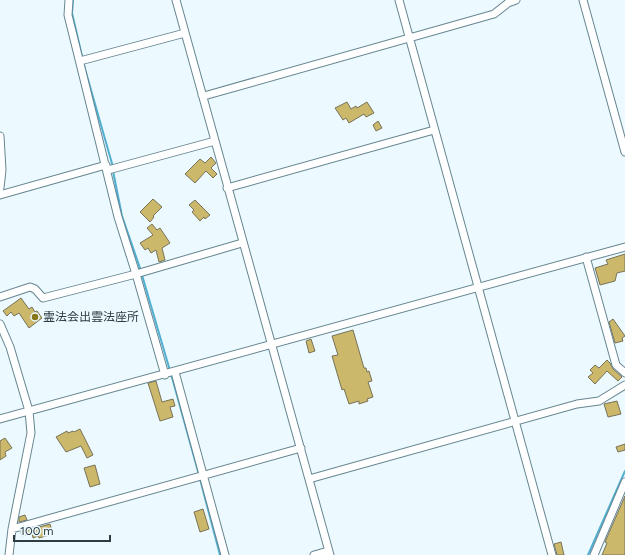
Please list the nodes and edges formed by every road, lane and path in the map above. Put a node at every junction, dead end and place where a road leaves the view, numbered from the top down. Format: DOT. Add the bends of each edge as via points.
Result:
graph roads {
  1 [pos="69,0"];
  2 [pos="176,0"];
  3 [pos="399,0"];
  4 [pos="516,0"];
  5 [pos="583,0"];
  6 [pos="185,33"];
  7 [pos="409,38"];
  8 [pos="80,60"];
  9 [pos="202,95"];
  10 [pos="434,130"];
  11 [pos="0,136"];
  12 [pos="215,141"];
  13 [pos="625,152"];
  14 [pos="107,168"];
  15 [pos="0,188"];
  16 [pos="228,188"];
  17 [pos="0,195"];
  18 [pos="242,242"];
  19 [pos="625,247"];
  20 [pos="586,257"];
  21 [pos="136,274"];
  22 [pos="478,288"];
  23 [pos="0,297"];
  24 [pos="0,324"];
  25 [pos="272,345"];
  26 [pos="175,372"];
  27 [pos="625,373"];
  28 [pos="165,375"];
  29 [pos="625,385"];
  30 [pos="29,412"];
  31 [pos="0,419"];
  32 [pos="515,422"];
  33 [pos="301,448"];
  34 [pos="203,476"];
  35 [pos="310,479"];
  36 [pos="625,482"];
  37 [pos="12,529"];
  38 [pos="329,553"];
  39 [pos="9,555"];
  40 [pos="225,555"];
  41 [pos="314,555"];
  42 [pos="552,555"];
  43 [pos="594,555"];
  1 -- 8 [label="street" via="68,15"];
  2 -- 6 [label="street"];
  3 -- 7 [label="street"];
  4 -- 7 [label="street" via="494,14"];
  5 -- 13 [label="street"];
  6 -- 8 [label="street"];
  6 -- 9 [label="street"];
  7 -- 9 [label="street"];
  7 -- 10 [label="street"];
  8 -- 14 [label="street"];
  9 -- 12 [label="street"];
  10 -- 16 [label="street"];
  10 -- 22 [label="street"];
  11 -- 15 [label="street"];
  12 -- 14 [label="street"];
  12 -- 16 [label="street"];
  14 -- 17 [label="street"];
  14 -- 21 [label="street" via="118,217"];
  16 -- 18 [label="street"];
  18 -- 21 [label="street"];
  18 -- 25 [label="street"];
  19 -- 20 [label="street"];
  20 -- 22 [label="street"];
  20 -- 27 [label="street" via="616,366"];
  21 -- 23 [label="street" via="43,298 30,287"];
  21 -- 28 [label="street"];
  22 -- 25 [label="street"];
  22 -- 32 [label="street"];
  24 -- 30 [label="street" via="10,346"];
  25 -- 26 [label="street"];
  25 -- 33 [label="street"];
  26 -- 28 [label="street"];
  26 -- 34 [label="street"];
  28 -- 30 [label="street"];
  29 -- 32 [label="street" via="599,401 577,404"];
  30 -- 31 [label="street"];
  30 -- 37 [label="street" via="31,433"];
  32 -- 35 [label="street"];
  32 -- 42 [label="street"];
  33 -- 34 [label="street"];
  33 -- 35 [label="street"];
  34 -- 37 [label="street"];
  34 -- 40 [label="street"];
  35 -- 38 [label="street"];
  36 -- 43 [label="street"];
  37 -- 39 [label="street"];
  38 -- 41 [label="street"];
}
